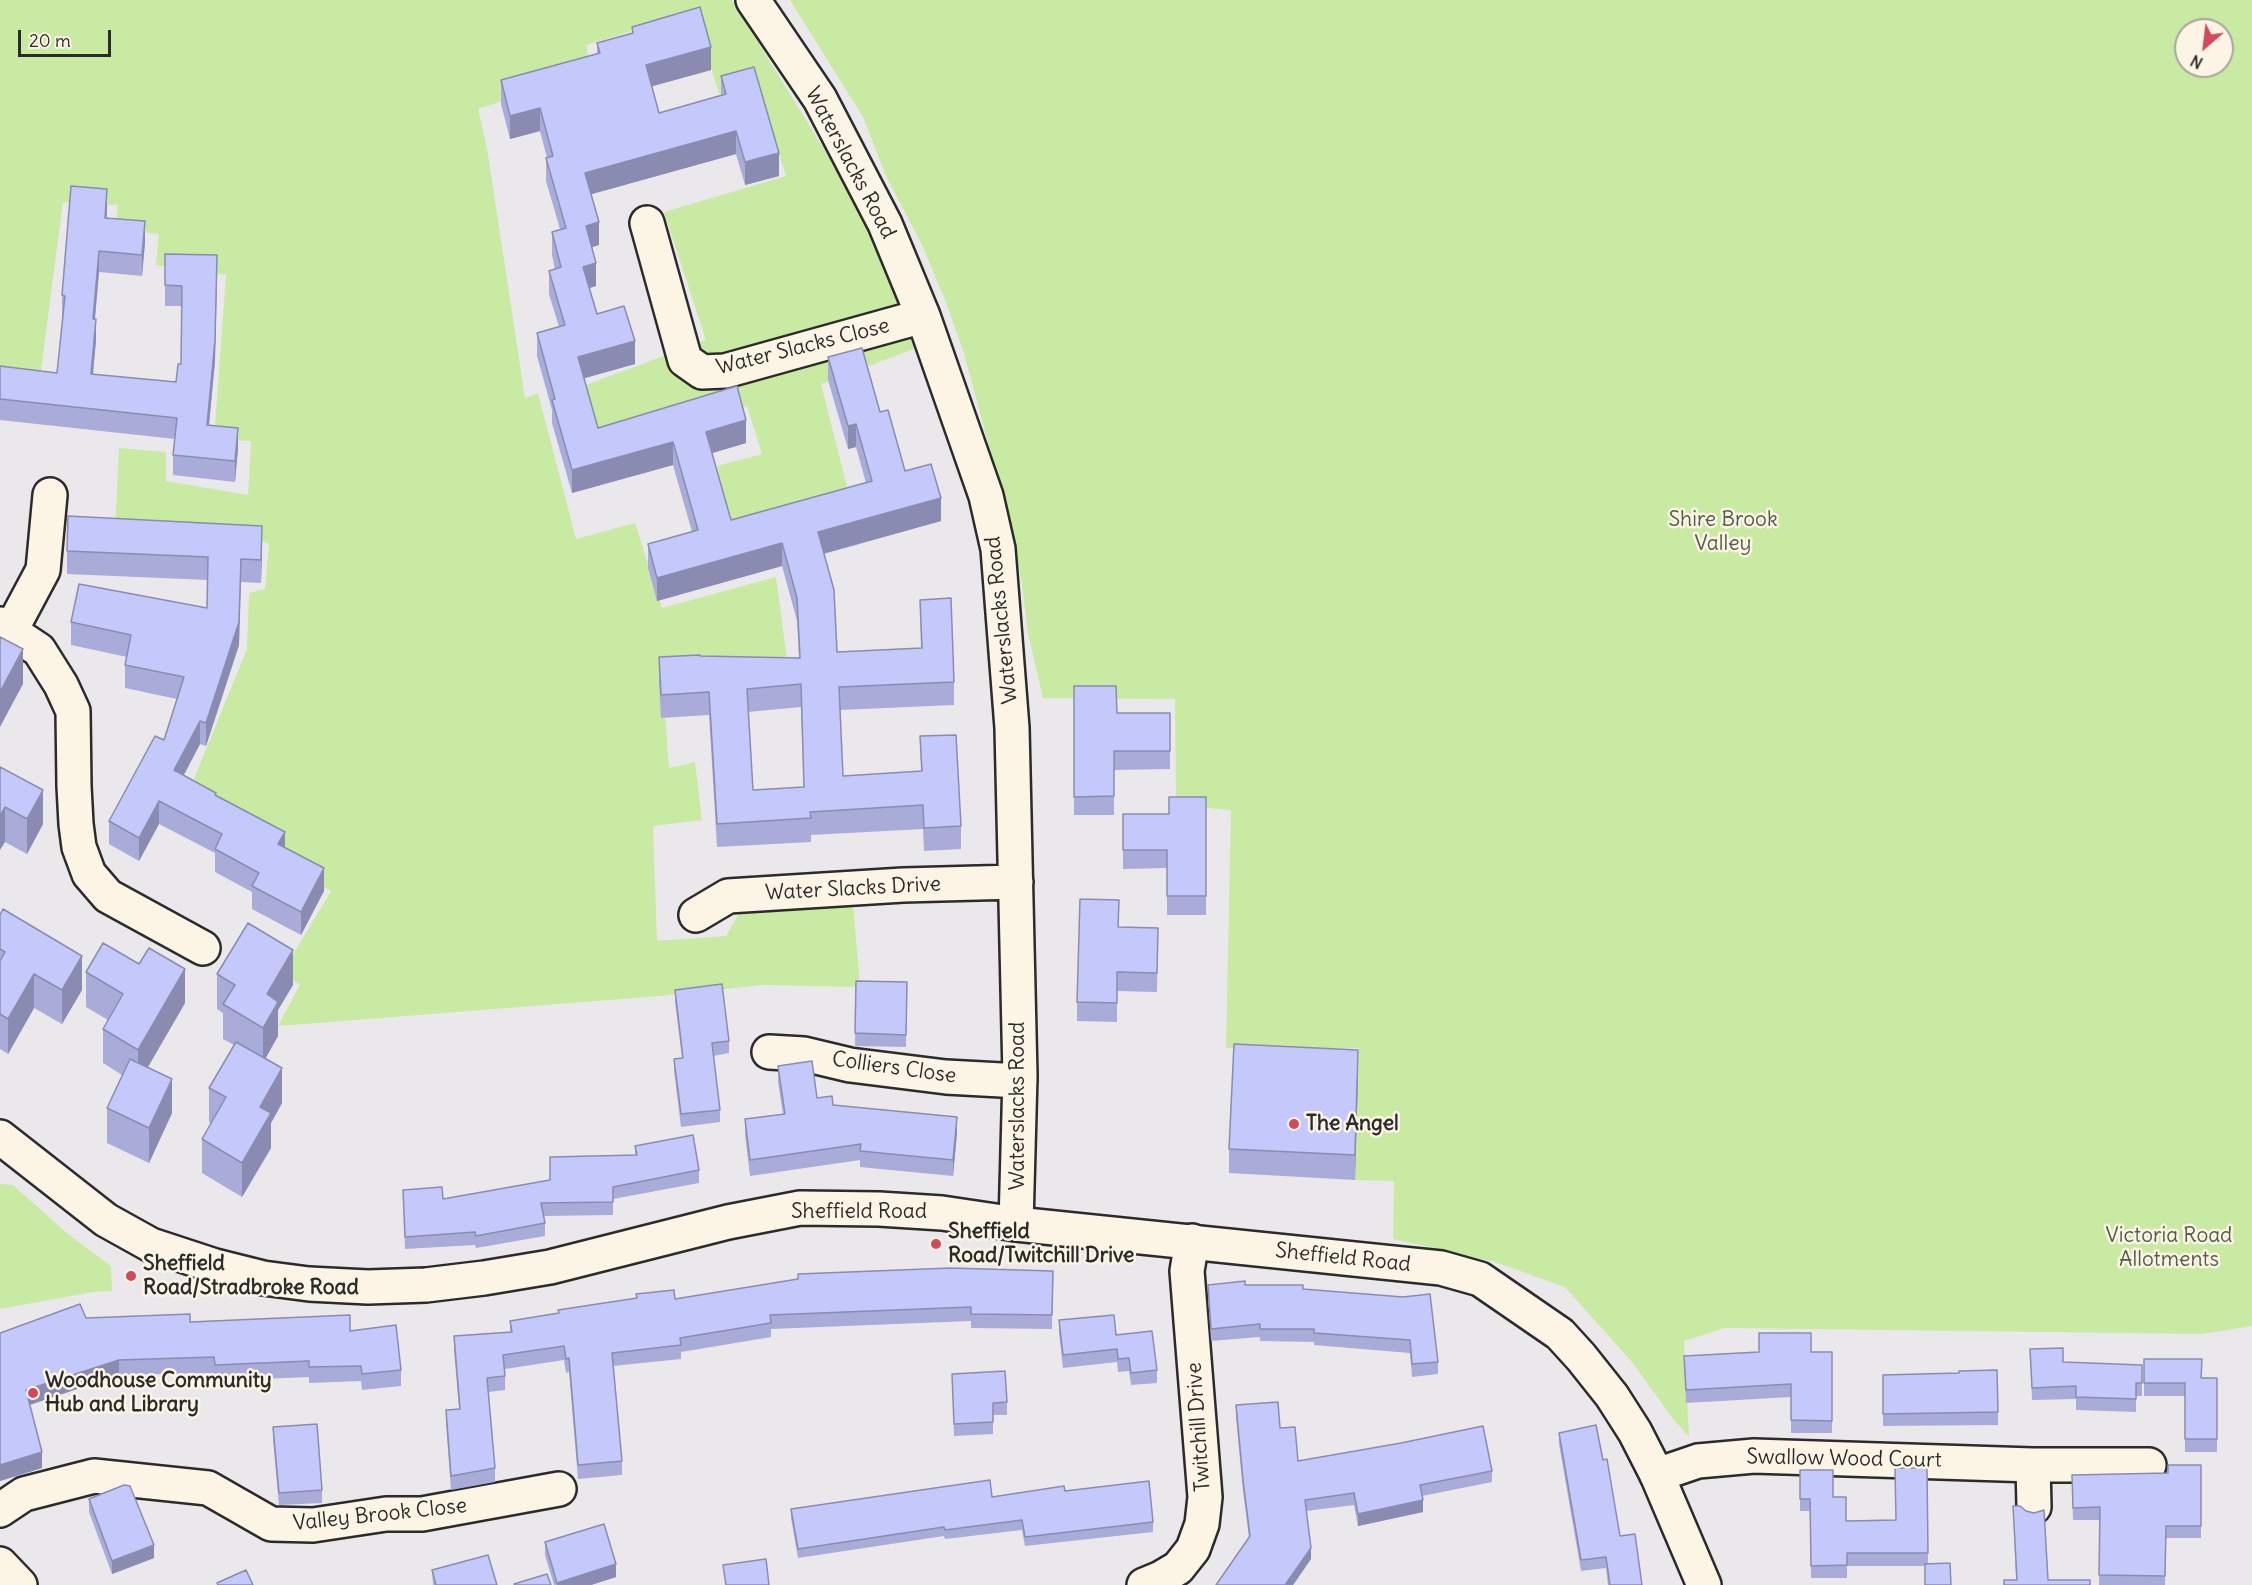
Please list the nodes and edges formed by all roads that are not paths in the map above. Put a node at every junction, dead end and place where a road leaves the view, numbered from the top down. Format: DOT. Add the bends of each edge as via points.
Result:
graph roads {
  1 [pos="753,0"];
  2 [pos="647,223"];
  3 [pos="922,316"];
  4 [pos="50,495"];
  5 [pos="6,627"];
  6 [pos="1016,882"];
  7 [pos="696,915"];
  8 [pos="203,948"];
  9 [pos="769,1052"];
  10 [pos="1020,1081"];
  11 [pos="0,1137"];
  12 [pos="1016,1224"];
  13 [pos="1192,1241"];
  14 [pos="2033,1465"];
  15 [pos="2149,1465"];
  16 [pos="1657,1475"];
  17 [pos="559,1489"];
  18 [pos="2034,1507"];
  19 [pos="0,1510"];
  20 [pos="0,1564"];
  21 [pos="20,1585"];
  22 [pos="1144,1585"];
  23 [pos="1704,1585"];
  1 -- 3 [label="street, Waterslacks Road" via="825,109 885,224"];
  2 -- 3 [label="street, Water Slacks Close" via="685,360 702,372 725,371"];
  3 -- 6 [label="street, Waterslacks Road" via="986,496 998,549 1012,728"];
  4 -- 5 [label="street" via="43,570"];
  5 -- 8 [label="street" via="39,650 74,711 76,824 89,874 108,896"];
  6 -- 7 [label="street, Water Slacks Drive" via="728,896"];
  6 -- 10 [label="street, Waterslacks Road"];
  9 -- 10 [label="street, Colliers Close" via="946,1077"];
  10 -- 12 [label="street, Waterslacks Road"];
  11 -- 12 [label="street, Sheffield Road" via="106,1220 151,1245 263,1278 309,1284 368,1287 484,1278 550,1267 800,1208 889,1209"];
  12 -- 13 [label="street, Sheffield Road"];
  13 -- 16 [label="street, Sheffield Road" via="1441,1268 1480,1279 1560,1334 1581,1357 1612,1396"];
  13 -- 22 [label="street, Twitchill Drive" via="1187,1271 1205,1497 1202,1524 1192,1550 1178,1568"];
  14 -- 15 [label="street, Swallow Wood Court"];
  14 -- 16 [label="street, Swallow Wood Court" via="1754,1456 1698,1461"];
  14 -- 18 [label="street"];
  16 -- 23 [label="street, Sheffield Road"];
  17 -- 19 [label="street, Valley Brook Close" via="422,1514 386,1514 313,1525 271,1524 208,1488 94,1476 24,1494"];
  20 -- 21 [label="street"];
}
